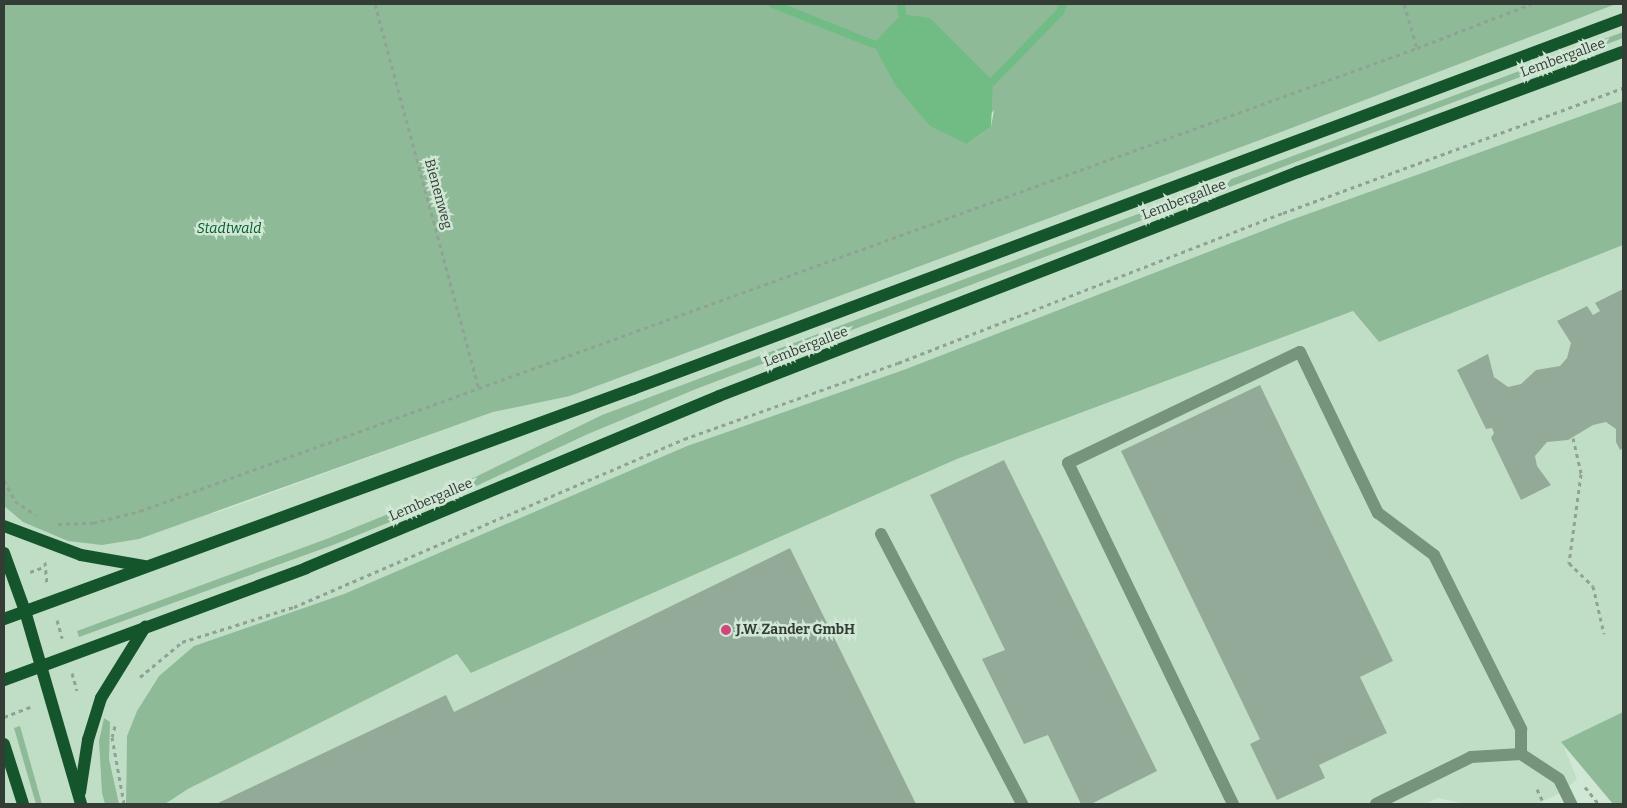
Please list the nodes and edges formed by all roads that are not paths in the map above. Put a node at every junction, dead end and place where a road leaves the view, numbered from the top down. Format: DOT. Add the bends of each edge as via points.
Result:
graph roads {
  1 [pos="1623,19"];
  2 [pos="1623,52"];
  3 [pos="4,526"];
  4 [pos="881,534"];
  5 [pos="4,553"];
  6 [pos="146,567"];
  7 [pos="25,611"];
  8 [pos="4,619"];
  9 [pos="146,627"];
  10 [pos="42,666"];
  11 [pos="4,680"];
  12 [pos="4,744"];
  13 [pos="1521,754"];
  14 [pos="4,778"];
  15 [pos="17,788"];
  16 [pos="80,800"];
  17 [pos="22,804"];
  18 [pos="1022,804"];
  19 [pos="1233,804"];
  20 [pos="1376,804"];
  21 [pos="1571,804"];
  1 -- 6 [label="main road, Lembergallee" via="633,389"];
  2 -- 9 [label="main road, Lembergallee" via="1298,172 719,396 306,568"];
  3 -- 6 [label="main road" via="81,556"];
  4 -- 18 [label="street"];
  5 -- 7 [label="main road"];
  6 -- 7 [label="main road, Lembergallee"];
  7 -- 8 [label="main road, Lembergallee"];
  7 -- 10 [label="main road"];
  9 -- 10 [label="main road, Lembergallee"];
  9 -- 16 [label="main road" via="101,698 88,740"];
  10 -- 11 [label="main road, Lembergallee"];
  10 -- 16 [label="main road"];
  12 -- 15 [label="main road"];
  13 -- 19 [label="street" via="1520,729 1434,555 1378,513 1300,352 1068,463"];
  13 -- 20 [label="street" via="1471,757"];
  13 -- 21 [label="street" via="1559,779"];
  14 -- 15 [label="main road"];
  15 -- 17 [label="main road"];
}
